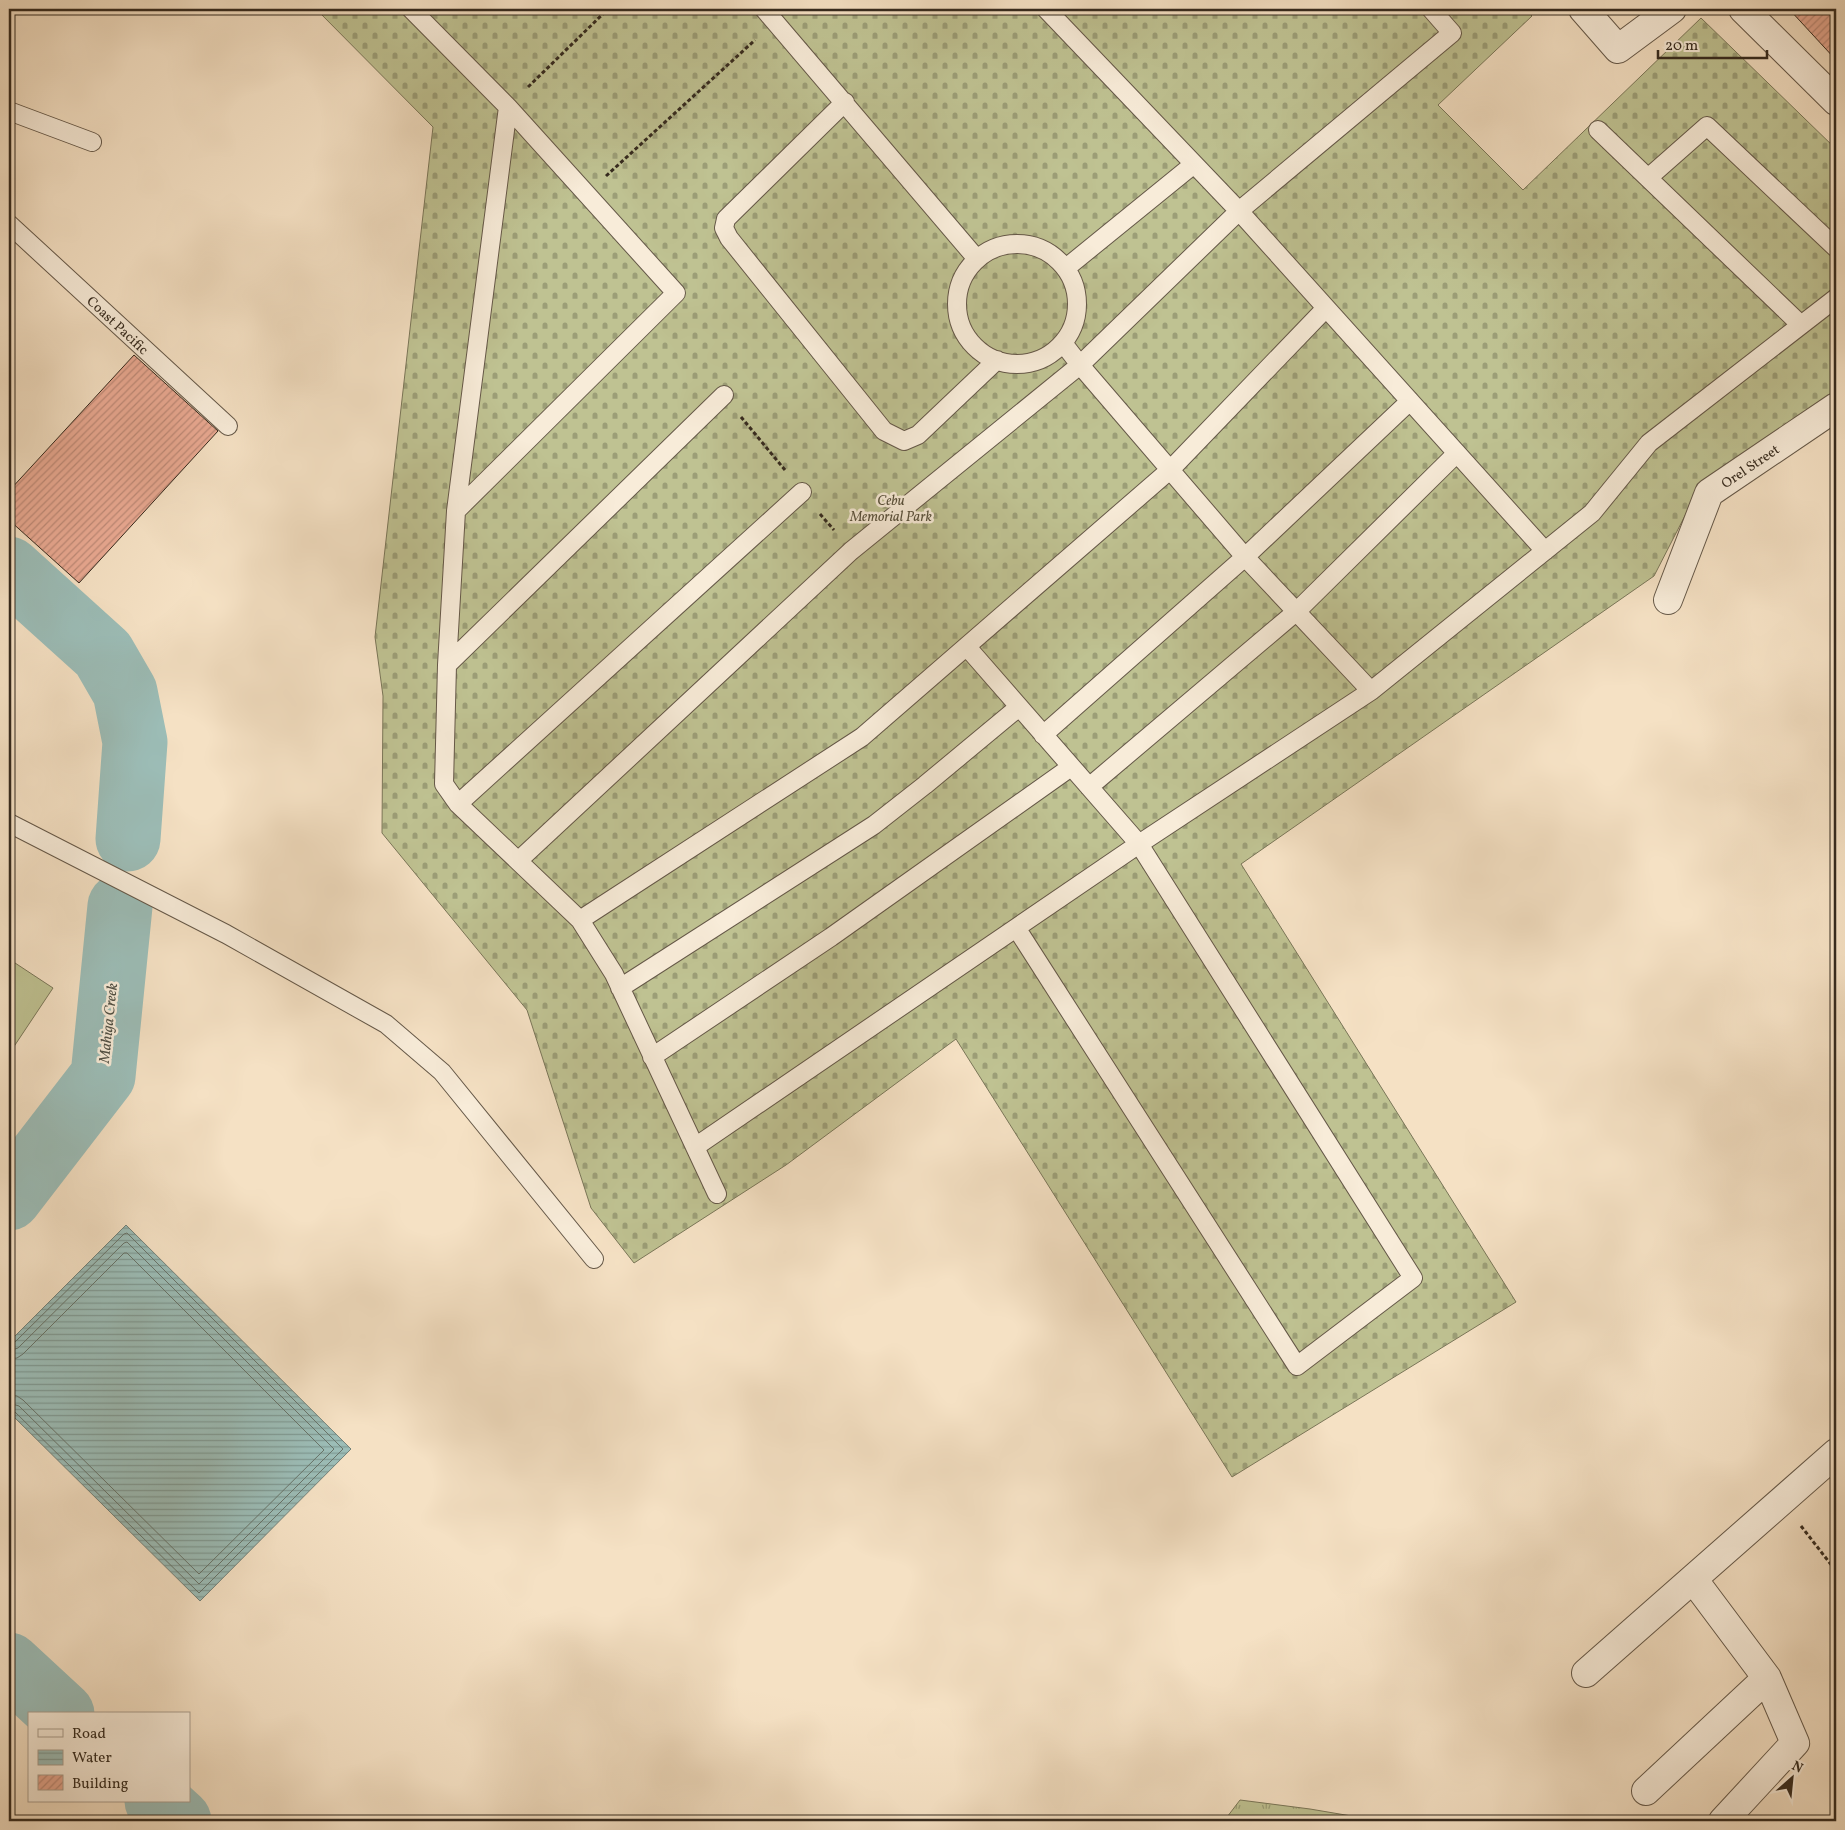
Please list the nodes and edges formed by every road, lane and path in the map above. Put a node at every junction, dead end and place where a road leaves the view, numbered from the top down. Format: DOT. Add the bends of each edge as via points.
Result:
graph roads {
  1 [pos="411,9"];
  2 [pos="608,9"];
  3 [pos="1046,9"];
  4 [pos="1431,9"];
  5 [pos="1583,9"];
  6 [pos="1672,9"];
  7 [pos="1743,9"];
  8 [pos="770,15"];
  9 [pos="845,102"];
  10 [pos="1836,102"];
  11 [pos="508,106"];
  12 [pos="9,111"];
  13 [pos="1598,130"];
  14 [pos="92,142"];
  15 [pos="1194,164"];
  16 [pos="1648,178"];
  17 [pos="587,194"];
  18 [pos="1239,212"];
  19 [pos="9,224"];
  20 [pos="1836,248"];
  21 [pos="977,259"];
  22 [pos="1066,268"];
  23 [pos="1836,298"];
  24 [pos="1326,308"];
  25 [pos="1801,325"];
  26 [pos="1063,343"];
  27 [pos="997,360"];
  28 [pos="1080,365"];
  29 [pos="724,395"];
  30 [pos="1410,401"];
  31 [pos="1836,407"];
  32 [pos="228,426"];
  33 [pos="1457,453"];
  34 [pos="1171,469"];
  35 [pos="802,492"];
  36 [pos="456,511"];
  37 [pos="1546,551"];
  38 [pos="1245,557"];
  39 [pos="1668,600"];
  40 [pos="1297,611"];
  41 [pos="967,647"];
  42 [pos="446,665"];
  43 [pos="1371,692"];
  44 [pos="1019,707"];
  45 [pos="1044,735"];
  46 [pos="1071,767"];
  47 [pos="1089,787"];
  48 [pos="458,804"];
  49 [pos="9,822"];
  50 [pos="1139,844"];
  51 [pos="518,861"];
  52 [pos="580,920"];
  53 [pos="1017,929"];
  54 [pos="620,988"];
  55 [pos="652,1057"];
  56 [pos="695,1147"];
  57 [pos="717,1194"];
  58 [pos="594,1260"];
  59 [pos="1836,1453"];
  60 [pos="1782,1500"];
  61 [pos="1836,1571"];
  62 [pos="1693,1579"];
  63 [pos="1586,1673"];
  64 [pos="1767,1678"];
  65 [pos="1646,1791"];
  66 [pos="1723,1821"];
  1 -- 11 [label="lane"];
  2 -- 11 [label="path"];
  3 -- 15 [label="lane"];
  4 -- 18 [label="lane" via="1452,33"];
  5 -- 6 [label="street" via="1618,49"];
  7 -- 10 [label="street"];
  8 -- 9 [label="lane"];
  8 -- 17 [label="path"];
  9 -- 21 [label="lane"];
  9 -- 27 [label="lane" via="726,219 724,228 729,238 884,431 904,442 918,435"];
  11 -- 17 [label="lane"];
  11 -- 36 [label="lane"];
  12 -- 14 [label="lane"];
  13 -- 16 [label="lane"];
  15 -- 18 [label="lane"];
  15 -- 22 [label="lane"];
  16 -- 20 [label="lane" via="1707,126"];
  16 -- 25 [label="lane"];
  17 -- 36 [label="lane" via="676,293"];
  18 -- 24 [label="lane"];
  18 -- 28 [label="lane"];
  19 -- 32 [label="lane, Coast Pacific"];
  21 -- 22 [label="lane" via="991,249 1023,244 1054,256"];
  21 -- 27 [label="lane" via="959,288 960,324 968,339 981,352"];
  22 -- 26 [label="lane" via="1078,298 1072,330"];
  23 -- 25 [label="lane"];
  24 -- 30 [label="lane"];
  24 -- 34 [label="lane"];
  25 -- 37 [label="lane" via="1649,443 1592,513"];
  26 -- 27 [label="lane" via="1032,362 1015,364"];
  26 -- 28 [label="lane"];
  28 -- 34 [label="lane"];
  28 -- 51 [label="lane" via="851,551"];
  29 -- 42 [label="lane"];
  30 -- 33 [label="lane"];
  30 -- 38 [label="lane"];
  31 -- 39 [label="street, Orel Street" via="1709,493"];
  33 -- 37 [label="lane"];
  33 -- 40 [label="lane"];
  34 -- 38 [label="lane"];
  34 -- 41 [label="lane"];
  35 -- 48 [label="lane"];
  36 -- 42 [label="lane"];
  37 -- 43 [label="lane"];
  38 -- 40 [label="lane"];
  38 -- 45 [label="lane"];
  40 -- 43 [label="lane"];
  40 -- 47 [label="lane"];
  41 -- 44 [label="lane"];
  41 -- 52 [label="lane" via="862,737"];
  42 -- 48 [label="lane" via="444,784"];
  43 -- 50 [label="lane"];
  44 -- 45 [label="lane"];
  44 -- 54 [label="lane" via="874,825"];
  45 -- 46 [label="lane"];
  46 -- 47 [label="lane"];
  46 -- 55 [label="lane" via="831,937"];
  47 -- 50 [label="lane"];
  48 -- 51 [label="lane"];
  49 -- 58 [label="lane" via="226,934 386,1024 442,1072"];
  50 -- 53 [label="lane"];
  50 -- 53 [label="lane" via="1413,1278 1297,1366"];
  51 -- 52 [label="lane"];
  52 -- 54 [label="lane"];
  53 -- 56 [label="lane"];
  54 -- 55 [label="lane"];
  55 -- 56 [label="lane"];
  56 -- 57 [label="lane"];
  59 -- 60 [label="street"];
  60 -- 61 [label="path"];
  60 -- 62 [label="street"];
  62 -- 63 [label="street"];
  62 -- 64 [label="street"];
  64 -- 65 [label="street"];
  64 -- 66 [label="street" via="1795,1743"];
}
